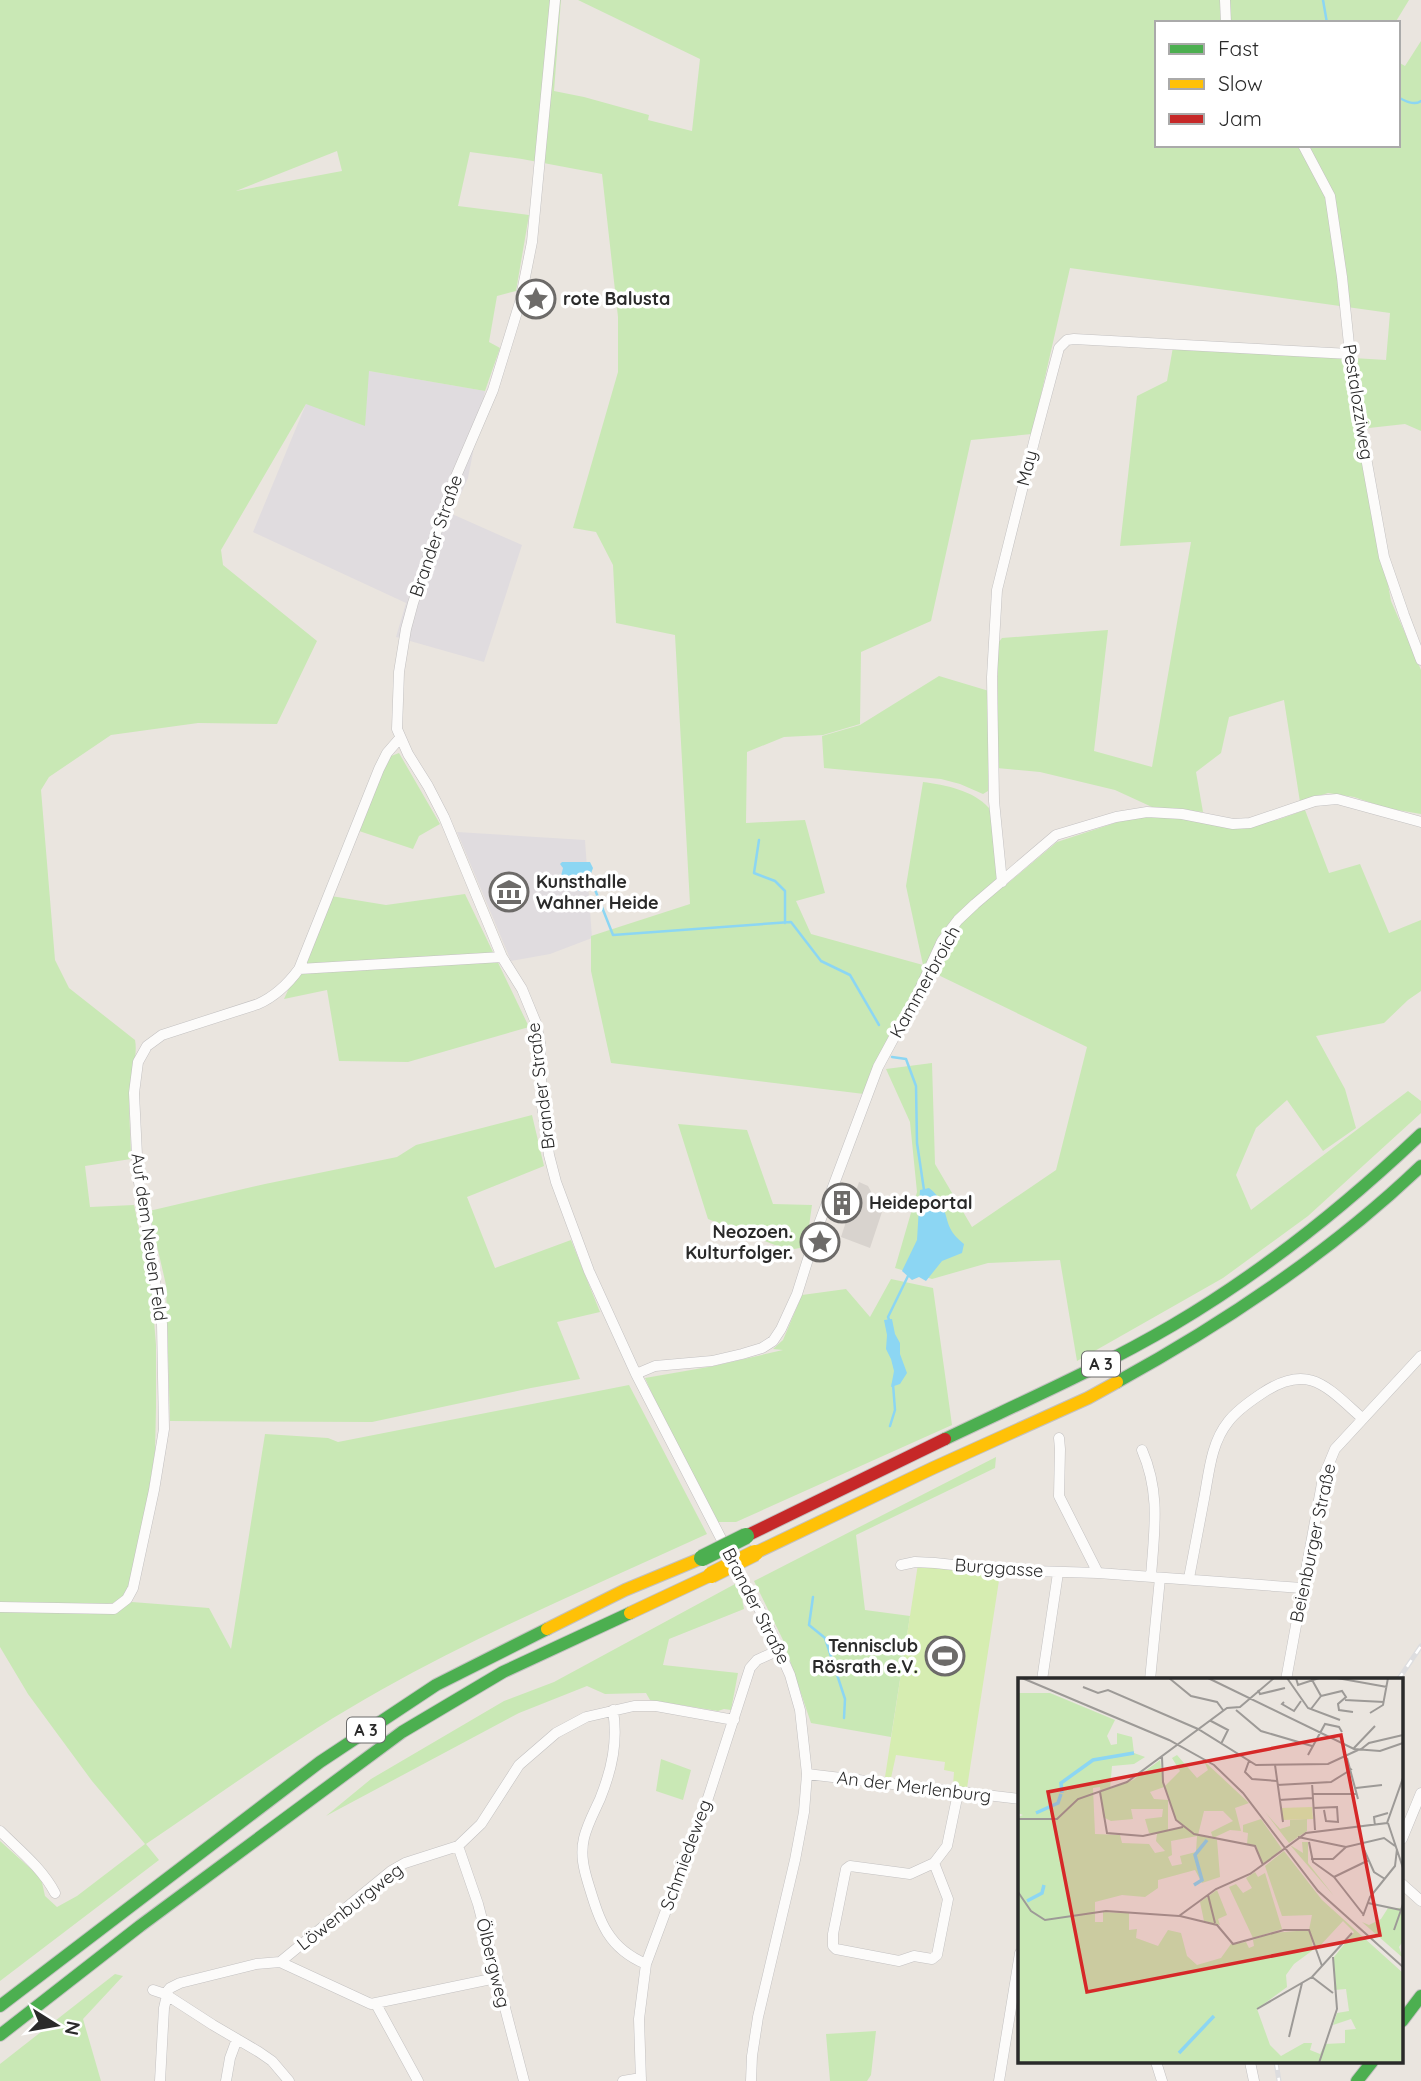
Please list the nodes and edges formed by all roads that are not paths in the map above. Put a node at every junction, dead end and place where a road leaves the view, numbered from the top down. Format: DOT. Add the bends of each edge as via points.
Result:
graph roads {
  1 [pos="555,0"];
  2 [pos="1225,0"];
  3 [pos="1226,21"];
  4 [pos="1304,147"];
  5 [pos="1350,354"];
  6 [pos="1421,660"];
  7 [pos="400,738"];
  8 [pos="1421,821"];
  9 [pos="1002,882"];
  10 [pos="502,957"];
  11 [pos="299,969"];
  12 [pos="1421,1134"];
  13 [pos="1421,1166"];
  14 [pos="1421,1356"];
  15 [pos="636,1374"];
  16 [pos="1362,1418"];
  17 [pos="1059,1438"];
  18 [pos="1142,1450"];
  19 [pos="901,1565"];
  20 [pos="1058,1573"];
  21 [pos="1098,1573"];
  22 [pos="1156,1577"];
  23 [pos="1189,1578"];
  24 [pos="1302,1588"];
  25 [pos="0,1607"];
  26 [pos="779,1650"];
  27 [pos="1042,1678"];
  28 [pos="1150,1678"];
  29 [pos="1286,1678"];
  30 [pos="613,1710"];
  31 [pos="734,1720"];
  32 [pos="807,1774"];
  33 [pos="958,1793"];
  34 [pos="1421,1793"];
  35 [pos="1018,1799"];
  36 [pos="0,1831"];
  37 [pos="1404,1834"];
  38 [pos="458,1846"];
  39 [pos="934,1863"];
  40 [pos="1404,1886"];
  41 [pos="55,1893"];
  42 [pos="1421,1901"];
  43 [pos="280,1962"];
  44 [pos="646,1964"];
  45 [pos="1018,1965"];
  46 [pos="496,1978"];
  47 [pos="153,1990"];
  48 [pos="166,1995"];
  49 [pos="1421,1996"];
  50 [pos="376,2004"];
  51 [pos="0,2006"];
  52 [pos="1404,2018"];
  53 [pos="0,2035"];
  54 [pos="237,2039"];
  55 [pos="1157,2064"];
  56 [pos="1370,2064"];
  57 [pos="641,2080"];
  58 [pos="160,2081"];
  59 [pos="226,2081"];
  60 [pos="289,2081"];
  61 [pos="418,2081"];
  62 [pos="524,2081"];
  63 [pos="624,2081"];
  64 [pos="751,2081"];
  65 [pos="999,2081"];
  66 [pos="1162,2081"];
  67 [pos="1357,2081"];
  1 -- 7 [label="street, Brander Straße" via="532,242 520,302 493,390 451,488 406,629 397,696"];
  2 -- 3 [label="street"];
  4 -- 5 [label="street, Pestalozziweg" via="1330,196"];
  5 -- 6 [label="street, Pestalozziweg" via="1384,557"];
  5 -- 9 [label="street, May" via="1074,339 1059,348 997,590 992,677 994,802"];
  7 -- 10 [label="street, Brander Straße" via="444,817"];
  7 -- 11 [label="street, Auf dem Neuen Feld" via="379,769"];
  8 -- 9 [label="street, Kammerbroich" via="1337,799 1315,801 1250,823 1147,812 1056,835"];
  9 -- 15 [label="street, Kammerbroich" via="958,920 942,941 881,1060 797,1294 773,1341 743,1354 655,1366"];
  10 -- 11 [label="street"];
  10 -- 15 [label="street, Brander Straße" via="536,1023 544,1127 556,1182 603,1305"];
  11 -- 25 [label="street, Auf dem Neuen Feld" via="267,1000 153,1040 138,1062 134,1093 138,1176 162,1324 164,1429 127,1599 114,1609"];
  12 -- 51 [label="main road, A 3, bridge" via="1314,1227 1178,1321 1073,1379 702,1558 625,1590 436,1685 320,1762"];
  13 -- 53 [label="main road, A 3, bridge" via="1263,1294 1088,1398 503,1672 402,1732"];
  14 -- 16 [label="street, Beienburger Straße"];
  15 -- 26 [label="street, Brander Straße"];
  16 -- 23 [label="street" via="1331,1390 1298,1378 1275,1384 1235,1414 1221,1433 1212,1459"];
  16 -- 24 [label="street, Beienburger Straße" via="1335,1449 1325,1469"];
  17 -- 21 [label="street" via="1059,1496"];
  18 -- 22 [label="street" via="1154,1485"];
  19 -- 20 [label="street, Burggasse" via="935,1563"];
  20 -- 21 [label="street, Burggasse"];
  20 -- 27 [label="street"];
  21 -- 22 [label="street, Burggasse"];
  22 -- 23 [label="street, Burggasse"];
  22 -- 28 [label="street"];
  23 -- 24 [label="street, Burggasse"];
  24 -- 29 [label="street, Beienburger Straße"];
  26 -- 31 [label="street, Schmiedeweg" via="753,1663"];
  26 -- 32 [label="street, Brander Straße" via="800,1710"];
  30 -- 31 [label="street, Löwenburgweg" via="656,1706"];
  30 -- 38 [label="street, Löwenburgweg" via="586,1717 534,1750 506,1782 481,1824"];
  30 -- 44 [label="street" via="612,1764 584,1839 583,1864 602,1924 622,1950"];
  31 -- 44 [label="street, Schmiedeweg"];
  32 -- 33 [label="street, An der Merlenburg"];
  32 -- 64 [label="street, Brander Straße" via="795,1860 758,2017"];
  33 -- 35 [label="street, An der Merlenburg"];
  33 -- 39 [label="street" via="947,1846"];
  34 -- 37 [label="street"];
  36 -- 41 [label="street"];
  38 -- 43 [label="street, Löwenburgweg" via="391,1871"];
  38 -- 46 [label="street, Ölbergweg"];
  39 -- 39 [label="street" via="948,1899 937,1955 899,1961 833,1946 846,1869 910,1874"];
  40 -- 42 [label="street"];
  43 -- 48 [label="street, Löwenburgweg" via="180,1983"];
  43 -- 50 [label="street"];
  44 -- 57 [label="street, Schmiedeweg" via="639,2019"];
  45 -- 65 [label="street"];
  46 -- 50 [label="street"];
  46 -- 62 [label="street, Ölbergweg"];
  47 -- 48 [label="street"];
  48 -- 54 [label="street"];
  48 -- 58 [label="street"];
  49 -- 52 [label="main road"];
  50 -- 61 [label="street"];
  54 -- 59 [label="street"];
  54 -- 60 [label="street" via="272,2061"];
  55 -- 66 [label="street"];
  56 -- 67 [label="main road"];
  57 -- 63 [label="street"];
}
